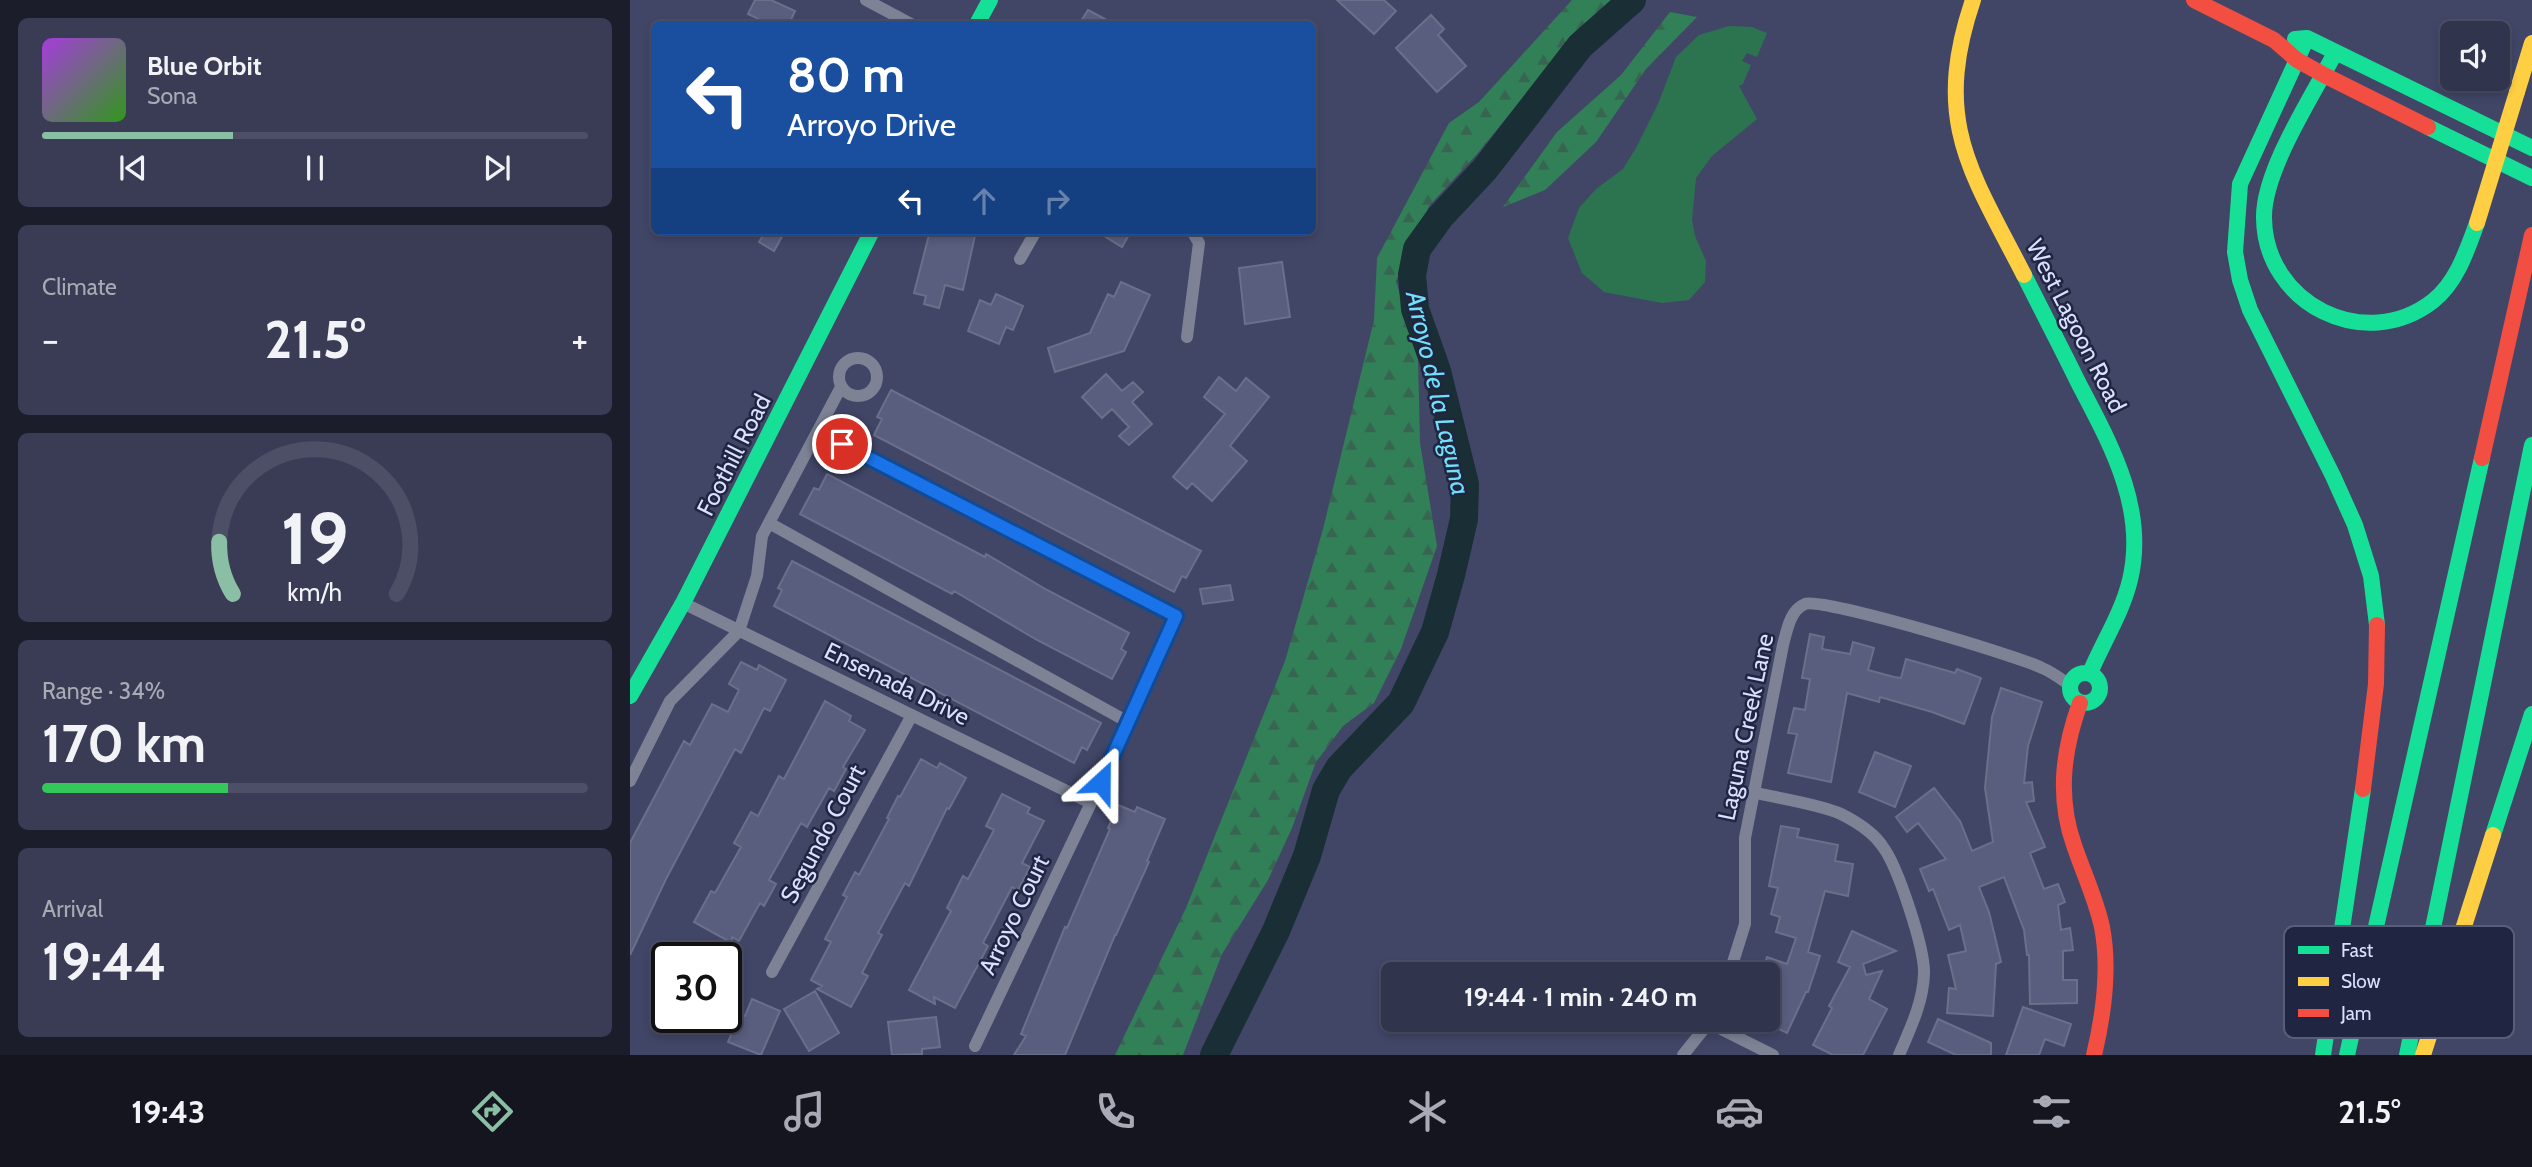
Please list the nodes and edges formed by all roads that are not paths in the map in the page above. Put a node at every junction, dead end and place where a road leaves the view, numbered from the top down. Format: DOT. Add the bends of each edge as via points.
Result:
graph roads {
  1 [pos="866,0"];
  2 [pos="990,0"];
  3 [pos="1973,0"];
  4 [pos="2194,0"];
  5 [pos="905,21"];
  6 [pos="978,21"];
  7 [pos="2307,38"];
  8 [pos="2274,40"];
  9 [pos="2532,43"];
  10 [pos="2336,53"];
  11 [pos="2297,61"];
  12 [pos="2324,75"];
  13 [pos="2532,148"];
  14 [pos="2532,178"];
  15 [pos="870,235"];
  16 [pos="1034,235"];
  17 [pos="1194,235"];
  18 [pos="2532,236"];
  19 [pos="1020,259"];
  20 [pos="1187,337"];
  21 [pos="841,387"];
  22 [pos="818,431"];
  23 [pos="2532,445"];
  24 [pos="769,523"];
  25 [pos="683,603"];
  26 [pos="739,631"];
  27 [pos="2090,673"];
  28 [pos="2070,685"];
  29 [pos="630,696"];
  30 [pos="2080,703"];
  31 [pos="2532,714"];
  32 [pos="912,715"];
  33 [pos="1128,722"];
  34 [pos="630,781"];
  35 [pos="1752,792"];
  36 [pos="1091,803"];
  37 [pos="2342,926"];
  38 [pos="2376,926"];
  39 [pos="2433,926"];
  40 [pos="2464,926"];
  41 [pos="1733,962"];
  42 [pos="772,972"];
  43 [pos="1702,1032"];
  44 [pos="1729,1032"];
  45 [pos="2428,1038"];
  46 [pos="975,1046"];
  47 [pos="1683,1055"];
  48 [pos="1773,1055"];
  49 [pos="1899,1055"];
  50 [pos="2094,1055"];
  51 [pos="2423,1055"];
  1 -- 5 [label="street"];
  2 -- 6 [label="main road"];
  3 -- 27 [label="main road, West Lagoon Road" via="1958,44 1954,74 1959,138 1971,172 2116,455 2135,525 2133,562 2124,598"];
  4 -- 8 [label="main road"];
  7 -- 8 [label="main road"];
  7 -- 10 [label="main road"];
  7 -- 11 [label="main road"];
  8 -- 11 [label="main road"];
  9 -- 12 [label="main road, bridge" via="2465,259 2432,302 2381,325 2350,323 2320,312 2278,273 2267,246 2264,217 2269,187"];
  10 -- 12 [label="main road"];
  10 -- 13 [label="main road"];
  11 -- 12 [label="main road"];
  11 -- 37 [label="main road" via="2240,184 2235,252 2250,310 2343,497 2371,577 2379,653 2376,692"];
  12 -- 14 [label="main road"];
  15 -- 25 [label="main road, Foothill Road"];
  16 -- 19 [label="street"];
  17 -- 20 [label="street" via="1199,243"];
  18 -- 38 [label="main road"];
  21 -- 22 [label="street"];
  22 -- 24 [label="street"];
  22 -- 33 [label="street, Arroyo Court" via="1176,616"];
  23 -- 39 [label="main road"];
  24 -- 26 [label="street"];
  24 -- 33 [label="street"];
  25 -- 26 [label="street, Ensenada Drive"];
  25 -- 29 [label="main road, Foothill Road"];
  26 -- 32 [label="street, Ensenada Drive"];
  26 -- 34 [label="street" via="670,701"];
  27 -- 28 [label="main road" via="2078,674"];
  27 -- 30 [label="main road, West Lagoon Road" via="2099,681 2099,696 2088,704"];
  28 -- 30 [label="main road" via="2072,696"];
  28 -- 35 [label="street, Laguna Creek Lane" via="2041,667 1974,645 1839,607 1806,603 1789,623"];
  30 -- 50 [label="main road, West Lagoon Road" via="2064,759 2063,793 2069,830 2102,929 2104,1002"];
  31 -- 40 [label="main road"];
  32 -- 36 [label="street, Ensenada Drive"];
  32 -- 42 [label="street, Segundo Court"];
  33 -- 36 [label="street, Arroyo Court"];
  35 -- 41 [label="street, Laguna Creek Lane" via="1745,838 1745,924"];
  35 -- 49 [label="street" via="1839,813 1883,846 1919,939 1924,973 1917,1013"];
  36 -- 46 [label="street, Arroyo Court"];
  43 -- 47 [label="street"];
  44 -- 48 [label="street"];
  45 -- 51 [label="main road"];
}
